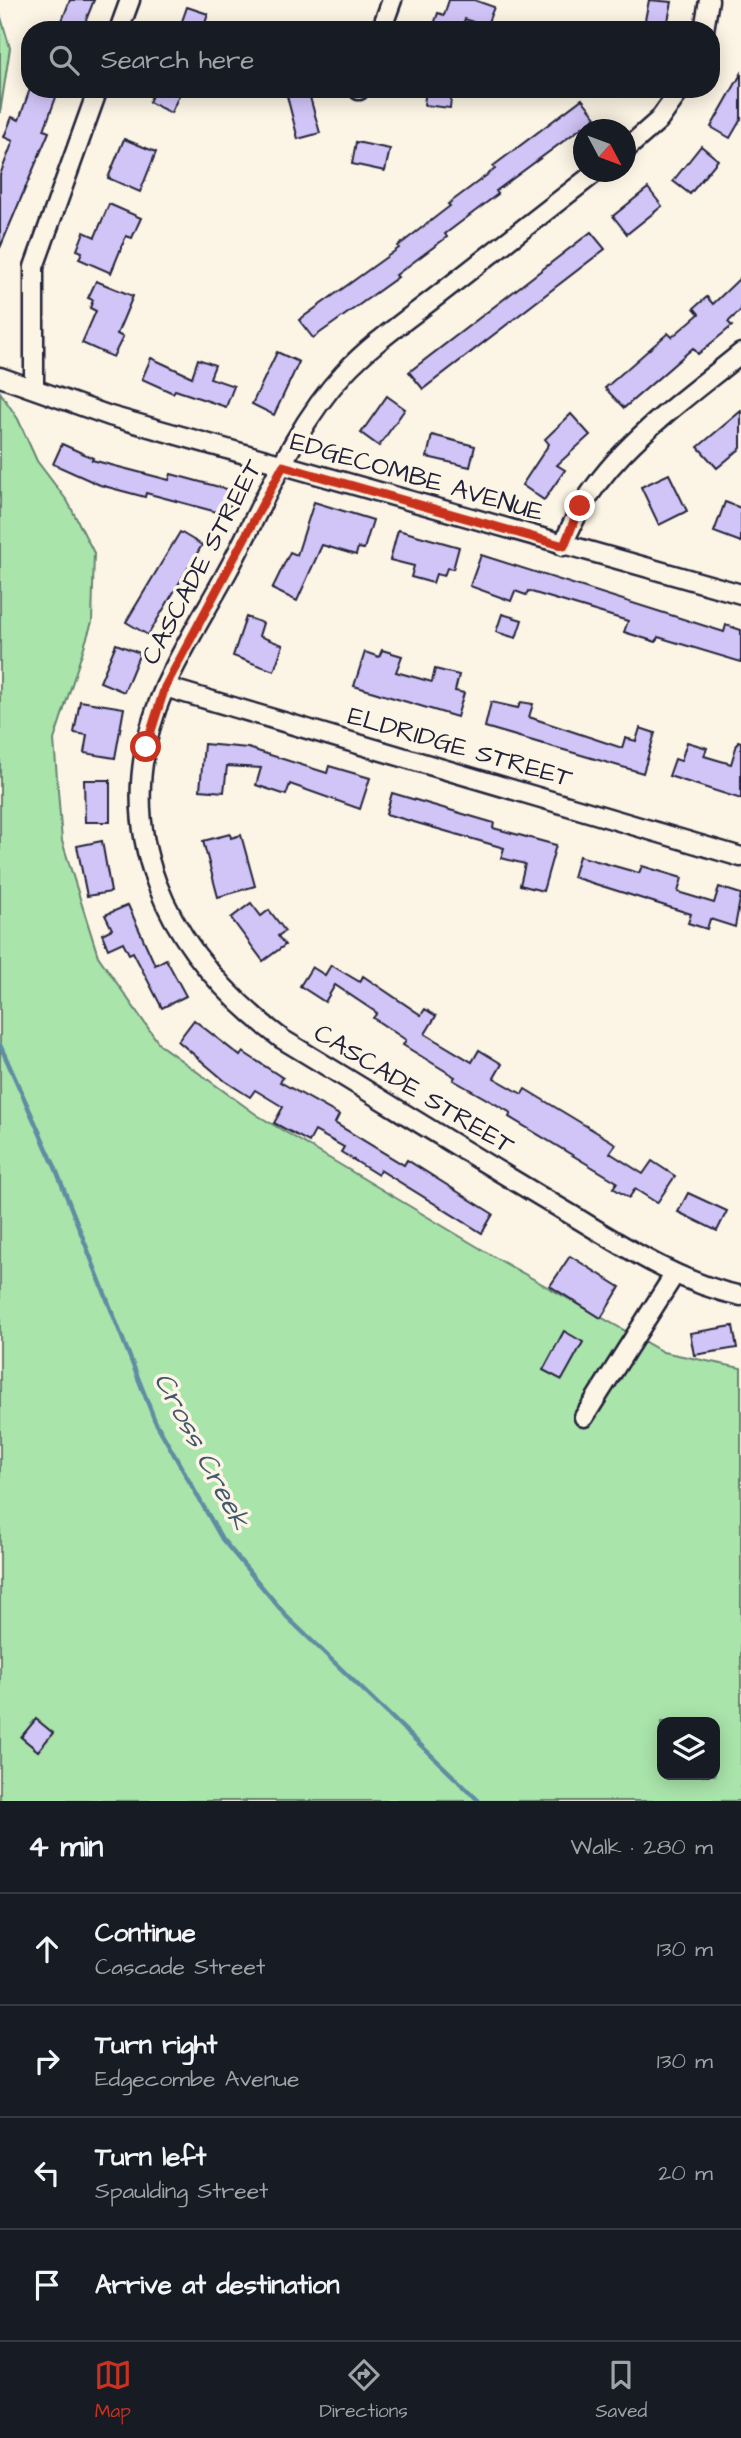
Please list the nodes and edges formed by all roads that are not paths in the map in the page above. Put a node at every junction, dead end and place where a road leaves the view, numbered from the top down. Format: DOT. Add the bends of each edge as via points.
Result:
graph roads {
  1 [pos="130,0"];
  2 [pos="392,0"];
  3 [pos="709,0"];
  4 [pos="122,21"];
  5 [pos="384,21"];
  6 [pos="706,21"];
  7 [pos="95,98"];
  8 [pos="675,98"];
  9 [pos="636,140"];
  10 [pos="583,182"];
  11 [pos="741,353"];
  12 [pos="0,377"];
  13 [pos="34,388"];
  14 [pos="283,466"];
  15 [pos="564,546"];
  16 [pos="741,594"];
  17 [pos="165,687"];
  18 [pos="741,857"];
  19 [pos="674,1275"];
  20 [pos="741,1296"];
  21 [pos="584,1417"];
  1 -- 4 [label="street"];
  2 -- 5 [label="street"];
  3 -- 6 [label="street"];
  7 -- 13 [label="street" via="34,267"];
  8 -- 9 [label="street" via="659,120"];
  10 -- 14 [label="street, CASCADE STREET" via="359,358 324,397"];
  11 -- 15 [label="street" via="620,456 580,506"];
  12 -- 13 [label="street, EDGECOMBE AVENUE"];
  13 -- 14 [label="street, EDGECOMBE AVENUE" via="110,416"];
  14 -- 15 [label="street, EDGECOMBE AVENUE"];
  14 -- 17 [label="street, CASCADE STREET"];
  15 -- 16 [label="street, EDGECOMBE AVENUE"];
  17 -- 18 [label="street, ELDRIDGE STREET"];
  17 -- 19 [label="street, CASCADE STREET" via="141,778 143,842 163,902 210,973 282,1039"];
  19 -- 20 [label="street, CASCADE STREET"];
  19 -- 21 [label="street"];
}
